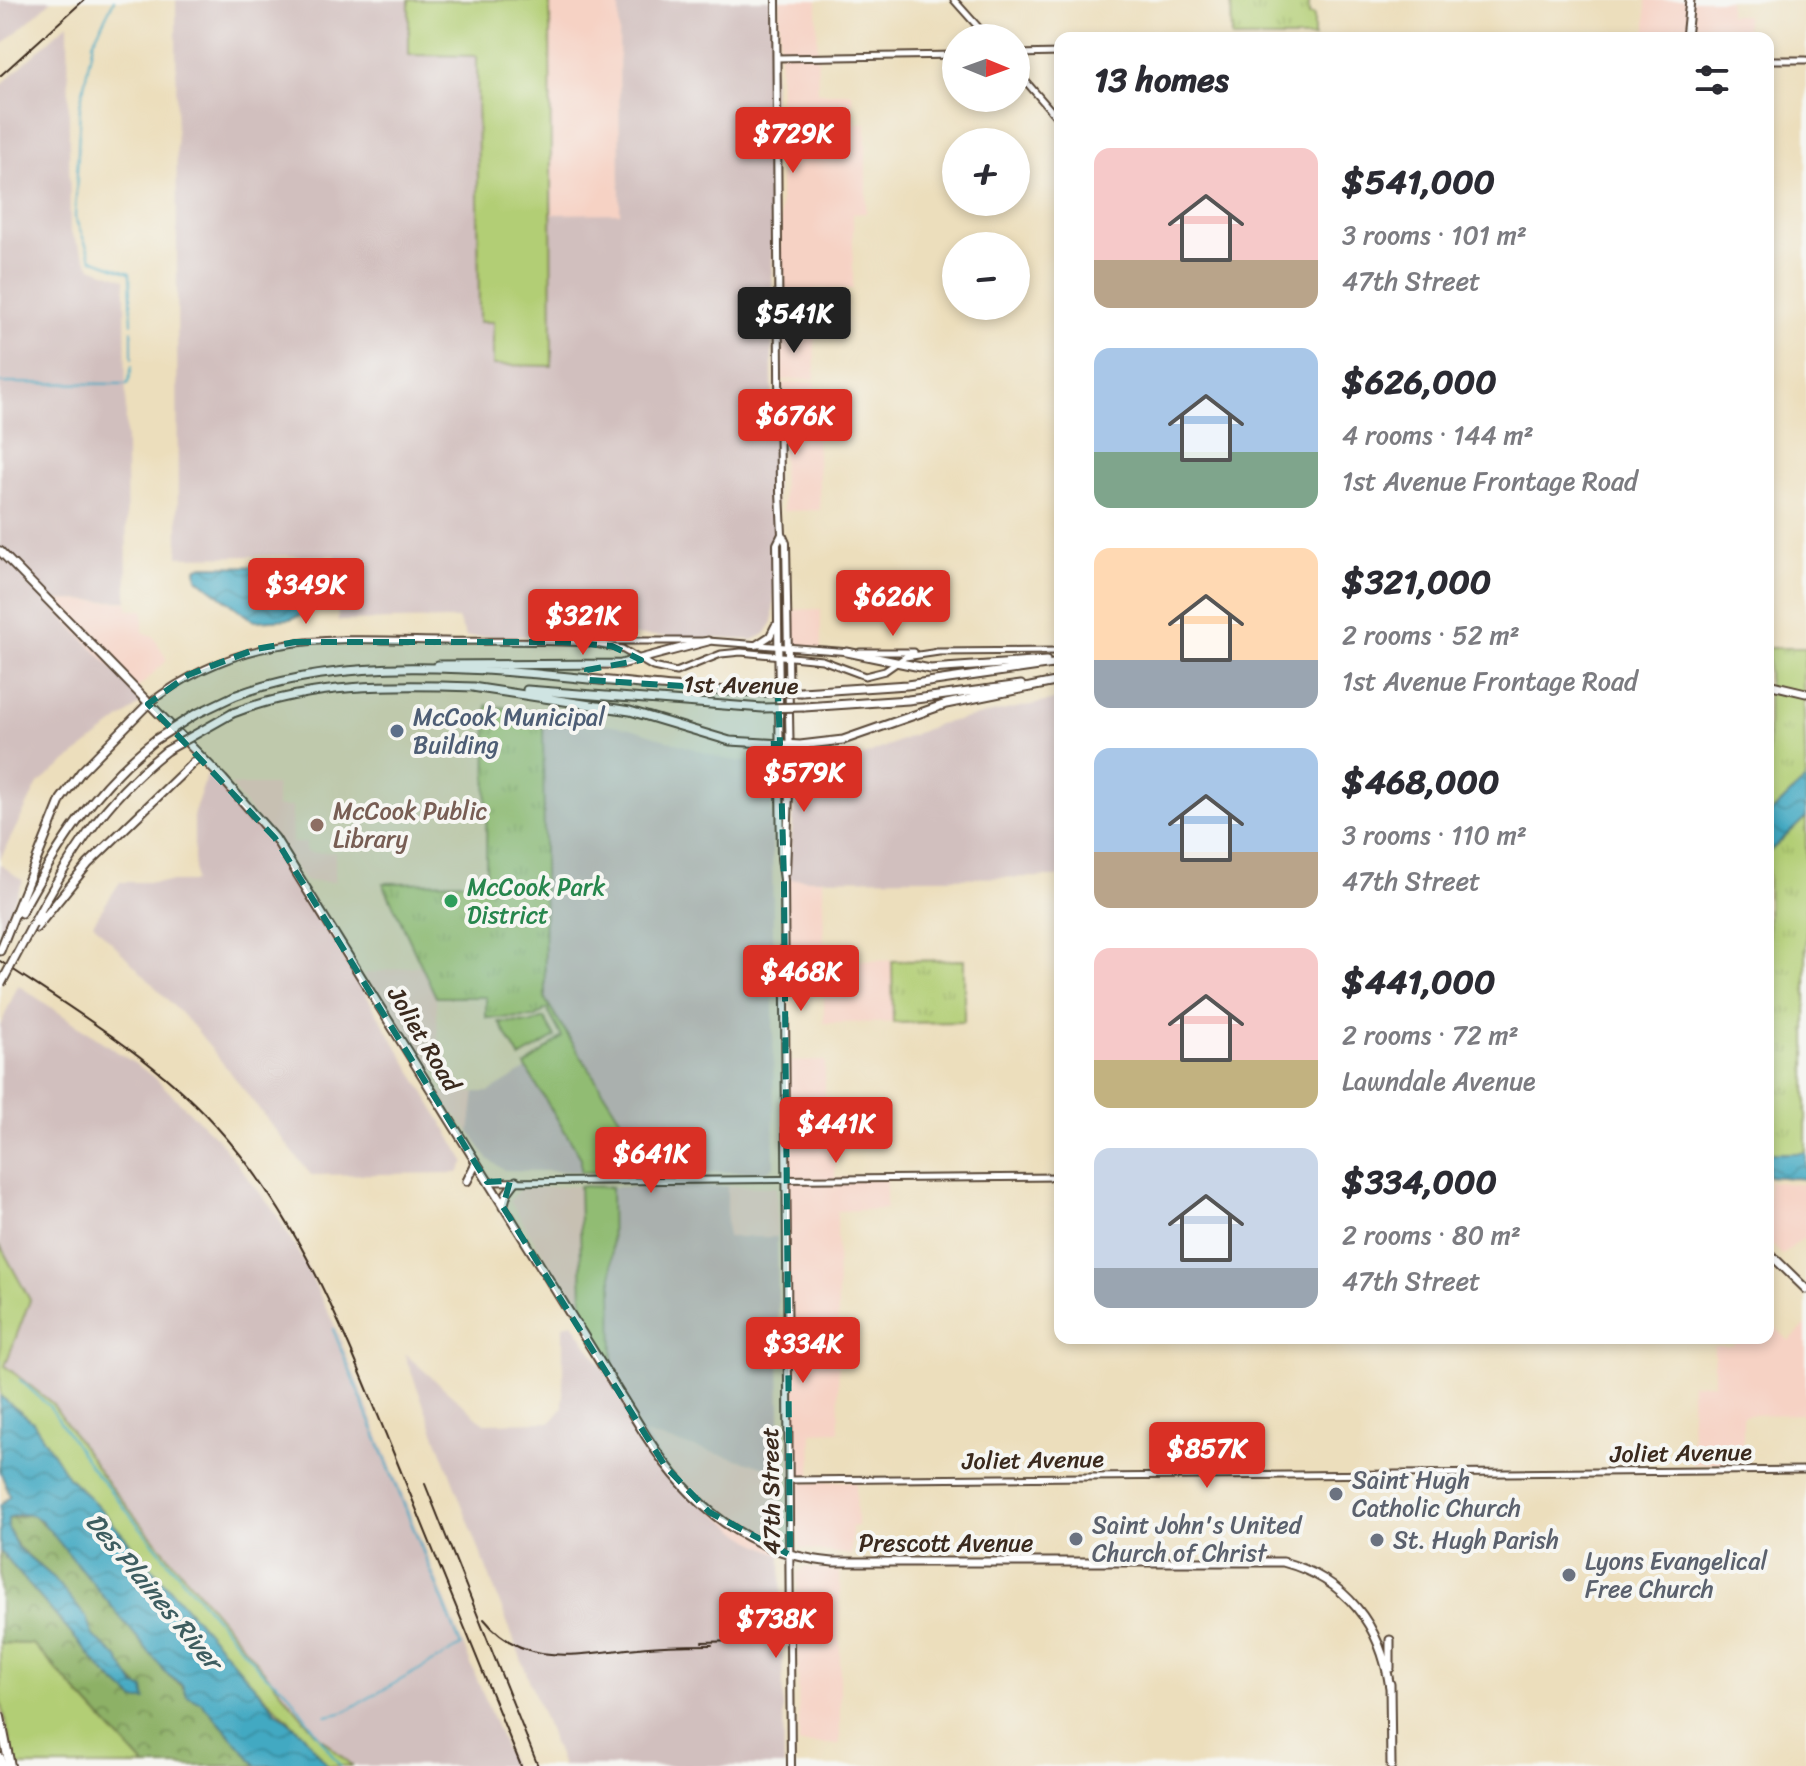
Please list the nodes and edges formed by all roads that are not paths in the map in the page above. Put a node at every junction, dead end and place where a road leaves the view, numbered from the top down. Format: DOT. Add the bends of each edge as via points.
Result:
graph roads {
  1 [pos="776,0"];
  2 [pos="954,0"];
  3 [pos="1690,0"];
  4 [pos="975,24"];
  5 [pos="1687,32"];
  6 [pos="1054,53"];
  7 [pos="1030,54"];
  8 [pos="942,55"];
  9 [pos="777,58"];
  10 [pos="1774,60"];
  11 [pos="1806,60"];
  12 [pos="1030,86"];
  13 [pos="1054,114"];
  14 [pos="782,534"];
  15 [pos="0,551"];
  16 [pos="777,623"];
  17 [pos="708,641"];
  18 [pos="563,642"];
  19 [pos="756,645"];
  20 [pos="777,647"];
  21 [pos="788,648"];
  22 [pos="1054,651"];
  23 [pos="847,652"];
  24 [pos="939,652"];
  25 [pos="777,656"];
  26 [pos="787,657"];
  27 [pos="641,660"];
  28 [pos="1054,662"];
  29 [pos="894,663"];
  30 [pos="1054,663"];
  31 [pos="375,670"];
  32 [pos="1054,681"];
  33 [pos="1054,681"];
  34 [pos="1774,685"];
  35 [pos="472,687"];
  36 [pos="1802,692"];
  37 [pos="148,704"];
  38 [pos="756,744"];
  39 [pos="780,744"];
  40 [pos="790,745"];
  41 [pos="809,745"];
  42 [pos="200,756"];
  43 [pos="781,776"];
  44 [pos="789,793"];
  45 [pos="784,880"];
  46 [pos="19,912"];
  47 [pos="34,926"];
  48 [pos="0,952"];
  49 [pos="0,986"];
  50 [pos="476,1163"];
  51 [pos="1054,1177"];
  52 [pos="786,1180"];
  53 [pos="467,1181"];
  54 [pos="516,1181"];
  55 [pos="487,1182"];
  56 [pos="503,1207"];
  57 [pos="1774,1258"];
  58 [pos="1806,1289"];
  59 [pos="1806,1470"];
  60 [pos="789,1480"];
  61 [pos="790,1555"];
  62 [pos="1390,1640"];
  63 [pos="1390,1688"];
  64 [pos="0,1717"];
  65 [pos="0,1758"];
  66 [pos="2,1766"];
  67 [pos="10,1766"];
  68 [pos="791,1766"];
  69 [pos="1391,1766"];
  1 -- 9 [label="main road, 47th Street"];
  2 -- 4 [label="street"];
  3 -- 5 [label="main road"];
  6 -- 7 [label="street"];
  8 -- 9 [label="street"];
  9 -- 14 [label="main road, 47th Street"];
  10 -- 11 [label="street"];
  12 -- 13 [label="street"];
  14 -- 16 [label="main road, 47th Street" via="777,544"];
  14 -- 21 [label="main road, 47th Street"];
  15 -- 37 [label="main road, Joliet Road"];
  16 -- 19 [label="main road"];
  16 -- 20 [label="main road, 47th Street"];
  17 -- 18 [label="street"];
  17 -- 19 [label="street"];
  17 -- 27 [label="main road"];
  18 -- 27 [label="street" via="612,646"];
  18 -- 37 [label="street" via="281,644 200,669"];
  19 -- 20 [label="street"];
  20 -- 21 [label="street"];
  20 -- 25 [label="main road, 47th Street"];
  21 -- 23 [label="street"];
  21 -- 26 [label="main road, 47th Street"];
  22 -- 24 [label="street"];
  23 -- 24 [label="street"];
  23 -- 29 [label="main road"];
  24 -- 29 [label="street"];
  25 -- 26 [label="street"];
  25 -- 27 [label="street" via="721,654 676,672"];
  25 -- 39 [label="main road, 47th Street"];
  26 -- 29 [label="street" via="829,661 865,676"];
  26 -- 40 [label="main road, 47th Street"];
  27 -- 31 [label="main road"];
  28 -- 29 [label="main road" via="939,669"];
  30 -- 31 [label="main road, 1st Avenue, bridge" via="907,685 802,692"];
  31 -- 46 [label="main road, 1st Avenue, bridge" via="313,674 234,696 155,740 109,780 74,821"];
  32 -- 35 [label="main road, 1st Avenue, bridge" via="908,700 763,708"];
  33 -- 41 [label="main road" via="946,704 843,740"];
  34 -- 36 [label="main road"];
  35 -- 38 [label="main road" via="630,711 714,738"];
  35 -- 47 [label="main road, 1st Avenue, bridge" via="319,689 233,713 166,751 130,781 90,826"];
  37 -- 42 [label="main road, Joliet Road"];
  37 -- 46 [label="main road" via="61,799"];
  38 -- 39 [label="main road"];
  38 -- 43 [label="main road" via="772,752"];
  39 -- 40 [label="main road"];
  39 -- 43 [label="main road, 47th Street"];
  40 -- 41 [label="main road"];
  40 -- 44 [label="main road, 47th Street"];
  41 -- 44 [label="main road" via="798,750 792,762"];
  42 -- 47 [label="main road" via="88,864"];
  42 -- 50 [label="main road, Joliet Road" via="275,838"];
  43 -- 45 [label="main road, 47th Street"];
  44 -- 45 [label="main road, 47th Street"];
  45 -- 52 [label="main road, 47th Street"];
  46 -- 48 [label="main road"];
  47 -- 49 [label="main road, bridge"];
  50 -- 53 [label="main road"];
  50 -- 55 [label="main road, Joliet Road"];
  51 -- 52 [label="street"];
  52 -- 54 [label="street"];
  52 -- 60 [label="main road, 47th Street"];
  54 -- 55 [label="street"];
  54 -- 56 [label="main road"];
  55 -- 56 [label="main road, Joliet Road"];
  56 -- 61 [label="main road, Joliet Road" via="685,1491 735,1529"];
  57 -- 58 [label="main road"];
  59 -- 60 [label="street, Joliet Avenue"];
  60 -- 61 [label="main road, 47th Street"];
  61 -- 63 [label="main road, Prescott Avenue" via="849,1563 1256,1559 1294,1565 1323,1578 1358,1607 1379,1640"];
  61 -- 68 [label="main road, 47th Street"];
  62 -- 63 [label="main road"];
  63 -- 69 [label="main road"];
  64 -- 67 [label="highway"];
  65 -- 66 [label="highway"];
}
